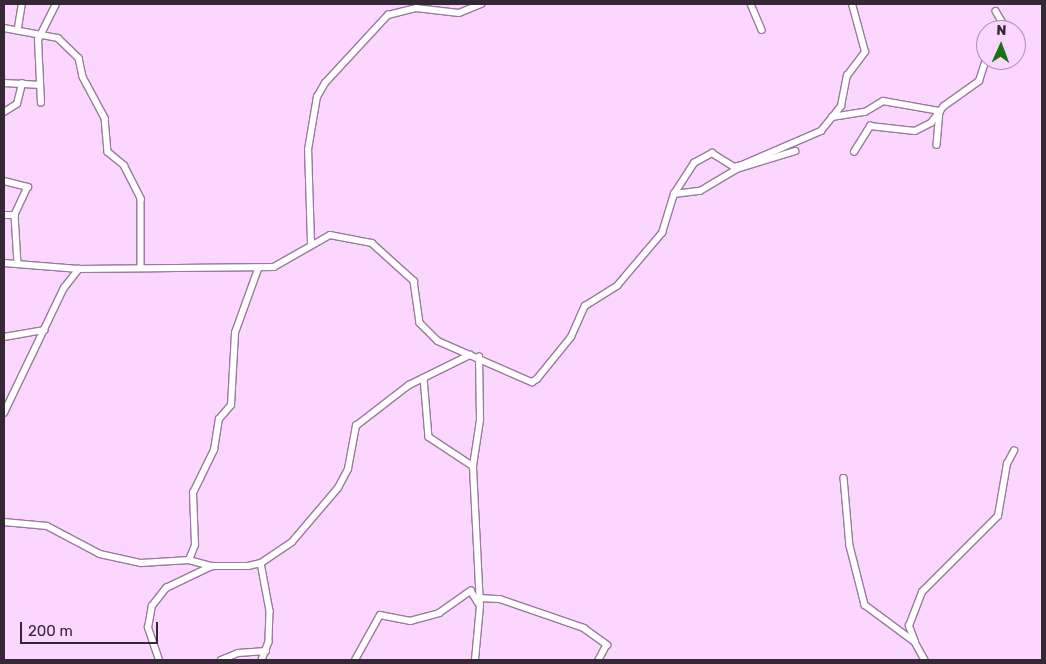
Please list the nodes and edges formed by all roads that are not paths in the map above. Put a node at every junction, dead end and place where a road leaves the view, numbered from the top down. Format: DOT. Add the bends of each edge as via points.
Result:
graph roads {
  1 [pos="22,4"];
  2 [pos="56,4"];
  3 [pos="481,4"];
  4 [pos="751,4"];
  5 [pos="852,4"];
  6 [pos="417,6"];
  7 [pos="996,11"];
  8 [pos="1001,20"];
  9 [pos="4,28"];
  10 [pos="18,28"];
  11 [pos="762,30"];
  12 [pos="41,32"];
  13 [pos="983,70"];
  14 [pos="4,83"];
  15 [pos="22,84"];
  16 [pos="37,85"];
  17 [pos="41,103"];
  18 [pos="940,111"];
  19 [pos="4,112"];
  20 [pos="832,117"];
  21 [pos="937,145"];
  22 [pos="795,151"];
  23 [pos="854,152"];
  24 [pos="4,181"];
  25 [pos="674,194"];
  26 [pos="4,215"];
  27 [pos="15,215"];
  28 [pos="312,242"];
  29 [pos="4,263"];
  30 [pos="18,264"];
  31 [pos="141,266"];
  32 [pos="258,268"];
  33 [pos="78,269"];
  34 [pos="44,330"];
  35 [pos="4,337"];
  36 [pos="470,355"];
  37 [pos="478,357"];
  38 [pos="424,378"];
  39 [pos="4,413"];
  40 [pos="1014,451"];
  41 [pos="473,466"];
  42 [pos="844,478"];
  43 [pos="4,522"];
  44 [pos="190,560"];
  45 [pos="261,562"];
  46 [pos="212,566"];
  47 [pos="479,598"];
  48 [pos="480,606"];
  49 [pos="915,642"];
  50 [pos="266,651"];
  51 [pos="159,660"];
  52 [pos="220,660"];
  53 [pos="262,660"];
  54 [pos="355,660"];
  55 [pos="475,660"];
  56 [pos="599,660"];
  57 [pos="924,660"];
  1 -- 10 [label="street"];
  2 -- 12 [label="street"];
  3 -- 6 [label="street" via="459,13"];
  4 -- 11 [label="street"];
  5 -- 20 [label="street" via="865,52 847,76 841,106"];
  6 -- 28 [label="street" via="388,15 321,90 308,150"];
  7 -- 8 [label="street"];
  9 -- 10 [label="street"];
  10 -- 12 [label="street"];
  12 -- 16 [label="street"];
  12 -- 31 [label="street" via="76,52 105,118 108,152 124,165 137,187 142,207"];
  13 -- 18 [label="street" via="979,81"];
  14 -- 15 [label="street"];
  15 -- 16 [label="street"];
  15 -- 19 [label="street" via="17,104"];
  16 -- 17 [label="street"];
  18 -- 20 [label="street" via="883,101 866,112"];
  18 -- 21 [label="street"];
  18 -- 23 [label="street" via="915,131 870,126"];
  20 -- 25 [label="street" via="821,131 742,165 734,167 712,153 705,156 694,163"];
  22 -- 25 [label="street" via="738,169 700,191"];
  24 -- 27 [label="street" via="28,188"];
  25 -- 37 [label="street" via="662,233 617,286 585,306 570,337 538,379 532,382"];
  26 -- 27 [label="street"];
  27 -- 30 [label="street"];
  28 -- 32 [label="street" via="287,262"];
  28 -- 36 [label="street" via="341,235 375,246 414,281 420,323 438,341 457,345"];
  29 -- 30 [label="street"];
  30 -- 33 [label="street"];
  31 -- 32 [label="street"];
  31 -- 33 [label="street"];
  32 -- 44 [label="street" via="235,333 231,406 219,419 214,450 193,493 195,545"];
  33 -- 34 [label="street"];
  34 -- 35 [label="street"];
  34 -- 39 [label="street"];
  36 -- 37 [label="street"];
  36 -- 38 [label="street"];
  37 -- 41 [label="street" via="480,420"];
  38 -- 41 [label="street" via="429,437"];
  38 -- 45 [label="street" via="356,426 348,469 338,488 292,542"];
  40 -- 49 [label="street" via="1007,464 998,516 922,592 909,626"];
  41 -- 47 [label="street"];
  42 -- 49 [label="street" via="850,546 864,605"];
  43 -- 44 [label="street" via="47,526 100,554 142,563"];
  44 -- 46 [label="street"];
  45 -- 46 [label="street"];
  45 -- 50 [label="street" via="270,611"];
  46 -- 51 [label="street" via="166,588 152,606 148,628"];
  47 -- 48 [label="street"];
  47 -- 56 [label="street" via="500,599 584,628 607,645"];
  48 -- 54 [label="street" via="471,592 439,614 410,621 380,615"];
  48 -- 55 [label="street"];
  49 -- 57 [label="street"];
  50 -- 52 [label="street" via="238,653"];
  50 -- 53 [label="street"];
}
